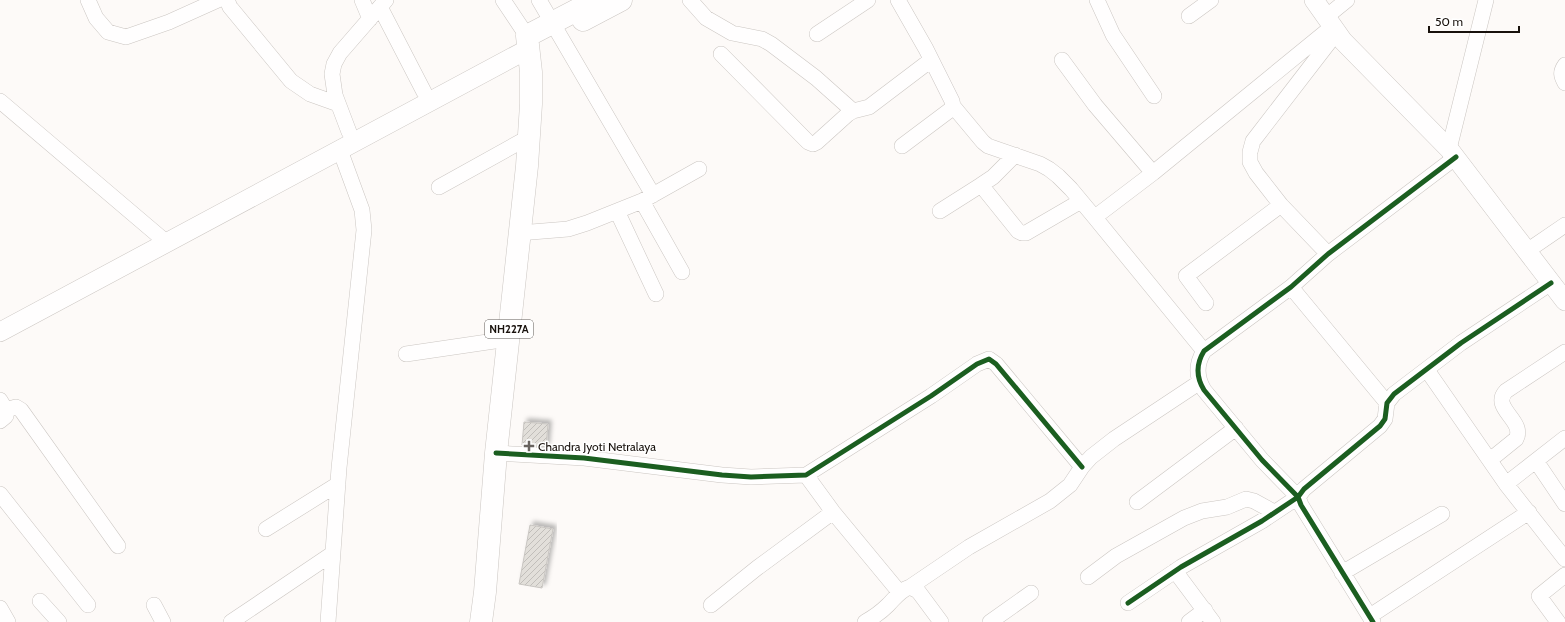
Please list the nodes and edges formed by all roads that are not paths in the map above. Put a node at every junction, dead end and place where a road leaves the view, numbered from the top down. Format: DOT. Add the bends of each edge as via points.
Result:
graph roads {
  1 [pos="88,0"];
  2 [pos="218,0"];
  3 [pos="227,0"];
  4 [pos="362,0"];
  5 [pos="503,0"];
  6 [pos="539,0"];
  7 [pos="596,0"];
  8 [pos="621,0"];
  9 [pos="690,0"];
  10 [pos="868,0"];
  11 [pos="898,0"];
  12 [pos="1097,0"];
  13 [pos="1211,0"];
  14 [pos="1314,0"];
  15 [pos="1347,0"];
  16 [pos="1486,0"];
  17 [pos="383,3"];
  18 [pos="1189,16"];
  19 [pos="370,19"];
  20 [pos="1332,25"];
  21 [pos="556,27"];
  22 [pos="817,34"];
  23 [pos="528,42"];
  24 [pos="721,54"];
  25 [pos="931,60"];
  26 [pos="1062,60"];
  27 [pos="1565,65"];
  28 [pos="1565,83"];
  29 [pos="424,92"];
  30 [pos="1154,96"];
  31 [pos="0,101"];
  32 [pos="338,104"];
  33 [pos="953,106"];
  34 [pos="853,111"];
  35 [pos="349,132"];
  36 [pos="529,137"];
  37 [pos="902,146"];
  38 [pos="340,150"];
  39 [pos="1453,153"];
  40 [pos="1014,155"];
  41 [pos="699,169"];
  42 [pos="1153,173"];
  43 [pos="981,185"];
  44 [pos="439,187"];
  45 [pos="647,198"];
  46 [pos="1081,201"];
  47 [pos="1281,204"];
  48 [pos="617,211"];
  49 [pos="940,211"];
  50 [pos="1096,219"];
  51 [pos="1565,225"];
  52 [pos="519,233"];
  53 [pos="162,238"];
  54 [pos="1527,251"];
  55 [pos="1328,254"];
  56 [pos="682,272"];
  57 [pos="1551,283"];
  58 [pos="1291,287"];
  59 [pos="656,294"];
  60 [pos="1565,300"];
  61 [pos="1206,303"];
  62 [pos="0,318"];
  63 [pos="0,332"];
  64 [pos="508,339"];
  65 [pos="1204,351"];
  66 [pos="1565,352"];
  67 [pos="406,354"];
  68 [pos="1426,370"];
  69 [pos="1200,382"];
  70 [pos="1387,403"];
  71 [pos="2,410"];
  72 [pos="1236,428"];
  73 [pos="1565,438"];
  74 [pos="496,453"];
  75 [pos="1490,460"];
  76 [pos="1536,461"];
  77 [pos="1082,467"];
  78 [pos="806,475"];
  79 [pos="338,484"];
  80 [pos="1506,484"];
  81 [pos="0,494"];
  82 [pos="1298,497"];
  83 [pos="1137,502"];
  84 [pos="1565,504"];
  85 [pos="833,512"];
  86 [pos="1274,512"];
  87 [pos="1528,512"];
  88 [pos="1442,514"];
  89 [pos="266,529"];
  90 [pos="118,546"];
  91 [pos="332,554"];
  92 [pos="1565,559"];
  93 [pos="1175,571"];
  94 [pos="1342,574"];
  95 [pos="1565,576"];
  96 [pos="1088,577"];
  97 [pos="905,590"];
  98 [pos="1031,593"];
  99 [pos="40,601"];
  100 [pos="1128,603"];
  101 [pos="88,605"];
  102 [pos="154,605"];
  103 [pos="711,605"];
  104 [pos="0,608"];
  105 [pos="1209,616"];
  106 [pos="1372,619"];
  107 [pos="8,622"];
  108 [pos="59,622"];
  109 [pos="163,622"];
  110 [pos="231,622"];
  111 [pos="328,622"];
  112 [pos="481,622"];
  113 [pos="865,622"];
  114 [pos="942,622"];
  115 [pos="990,622"];
  116 [pos="1189,622"];
  117 [pos="1558,622"];
  1 -- 2 [label="street" via="96,18 108,32 126,36 169,22"];
  3 -- 32 [label="street" via="291,82 310,94"];
  4 -- 19 [label="street"];
  5 -- 23 [label="street"];
  6 -- 21 [label="street"];
  7 -- 21 [label="highway"];
  8 -- 21 [label="highway"];
  9 -- 34 [label="street" via="706,18 732,33 762,39 771,44 816,78"];
  10 -- 22 [label="street"];
  11 -- 25 [label="street"];
  12 -- 30 [label="street" via="1113,35"];
  13 -- 18 [label="street"];
  14 -- 20 [label="main road"];
  15 -- 20 [label="street"];
  16 -- 39 [label="street"];
  17 -- 19 [label="street"];
  17 -- 29 [label="street"];
  19 -- 32 [label="street" via="340,53 334,64 332,74"];
  20 -- 39 [label="main road" via="1343,41"];
  20 -- 42 [label="street"];
  20 -- 47 [label="street" via="1253,141 1250,162"];
  21 -- 23 [label="highway"];
  21 -- 45 [label="street"];
  23 -- 29 [label="main road"];
  23 -- 36 [label="highway, NH227A" via="531,72"];
  23 -- 38 [label="main road"];
  24 -- 34 [label="street" via="808,142 817,142"];
  25 -- 33 [label="street"];
  25 -- 34 [label="street" via="869,107"];
  26 -- 42 [label="street" via="1095,105"];
  27 -- 28 [label="street" via="1561,70"];
  29 -- 35 [label="main road"];
  31 -- 53 [label="street"];
  32 -- 35 [label="street"];
  33 -- 37 [label="street"];
  33 -- 40 [label="street" via="983,142"];
  35 -- 53 [label="main road"];
  36 -- 44 [label="street"];
  36 -- 52 [label="highway, NH227A"];
  38 -- 53 [label="main road"];
  38 -- 79 [label="street" via="362,210 364,230"];
  39 -- 54 [label="main road"];
  39 -- 55 [label="street"];
  40 -- 43 [label="street"];
  40 -- 46 [label="street" via="1049,169"];
  41 -- 45 [label="street"];
  42 -- 50 [label="street" via="1099,214"];
  43 -- 46 [label="street" via="1022,233"];
  43 -- 49 [label="street"];
  45 -- 48 [label="street"];
  45 -- 56 [label="street"];
  46 -- 50 [label="street"];
  47 -- 55 [label="street"];
  47 -- 61 [label="street" via="1186,276"];
  48 -- 52 [label="street" via="568,229"];
  48 -- 59 [label="street"];
  50 -- 65 [label="street"];
  51 -- 54 [label="street"];
  52 -- 64 [label="highway, NH227A"];
  53 -- 62 [label="main road"];
  53 -- 63 [label="main road"];
  54 -- 57 [label="main road"];
  55 -- 58 [label="street"];
  57 -- 60 [label="main road"];
  57 -- 68 [label="street" via="1461,343"];
  58 -- 65 [label="street"];
  58 -- 70 [label="street"];
  64 -- 67 [label="street"];
  64 -- 74 [label="highway, NH227A"];
  65 -- 69 [label="street" via="1198,367"];
  66 -- 75 [label="street" via="1502,395 1501,402 1518,428 1519,434"];
  68 -- 70 [label="street" via="1394,394"];
  68 -- 75 [label="street"];
  69 -- 72 [label="street"];
  69 -- 77 [label="street" via="1114,439"];
  70 -- 82 [label="street" via="1386,419 1380,426 1304,489"];
  71 -- 90 [label="street" via="16,407 21,410"];
  72 -- 82 [label="street" via="1262,460"];
  72 -- 83 [label="street"];
  73 -- 76 [label="street"];
  74 -- 78 [label="street" via="584,458 722,475"];
  74 -- 112 [label="highway, NH227A"];
  75 -- 80 [label="street"];
  76 -- 80 [label="street"];
  76 -- 84 [label="street"];
  77 -- 78 [label="street" via="996,364 989,359 976,364 931,396"];
  77 -- 97 [label="street" via="1070,486 1050,501 969,547"];
  78 -- 85 [label="street"];
  79 -- 89 [label="street"];
  79 -- 91 [label="street"];
  80 -- 87 [label="street"];
  81 -- 101 [label="street"];
  82 -- 86 [label="street"];
  82 -- 94 [label="street"];
  85 -- 97 [label="street"];
  85 -- 103 [label="street"];
  86 -- 93 [label="street"];
  86 -- 96 [label="street" via="1246,499 1227,507 1202,511 1184,518 1116,556"];
  87 -- 92 [label="street"];
  87 -- 106 [label="street"];
  88 -- 94 [label="street"];
  91 -- 110 [label="street"];
  91 -- 111 [label="street"];
  93 -- 100 [label="street"];
  93 -- 105 [label="street"];
  94 -- 106 [label="street"];
  95 -- 117 [label="street" via="1539,596"];
  97 -- 113 [label="street"];
  97 -- 114 [label="street" via="918,591"];
  98 -- 115 [label="street"];
  99 -- 108 [label="street"];
  102 -- 109 [label="street"];
  104 -- 107 [label="street"];
  105 -- 116 [label="street"];
}
